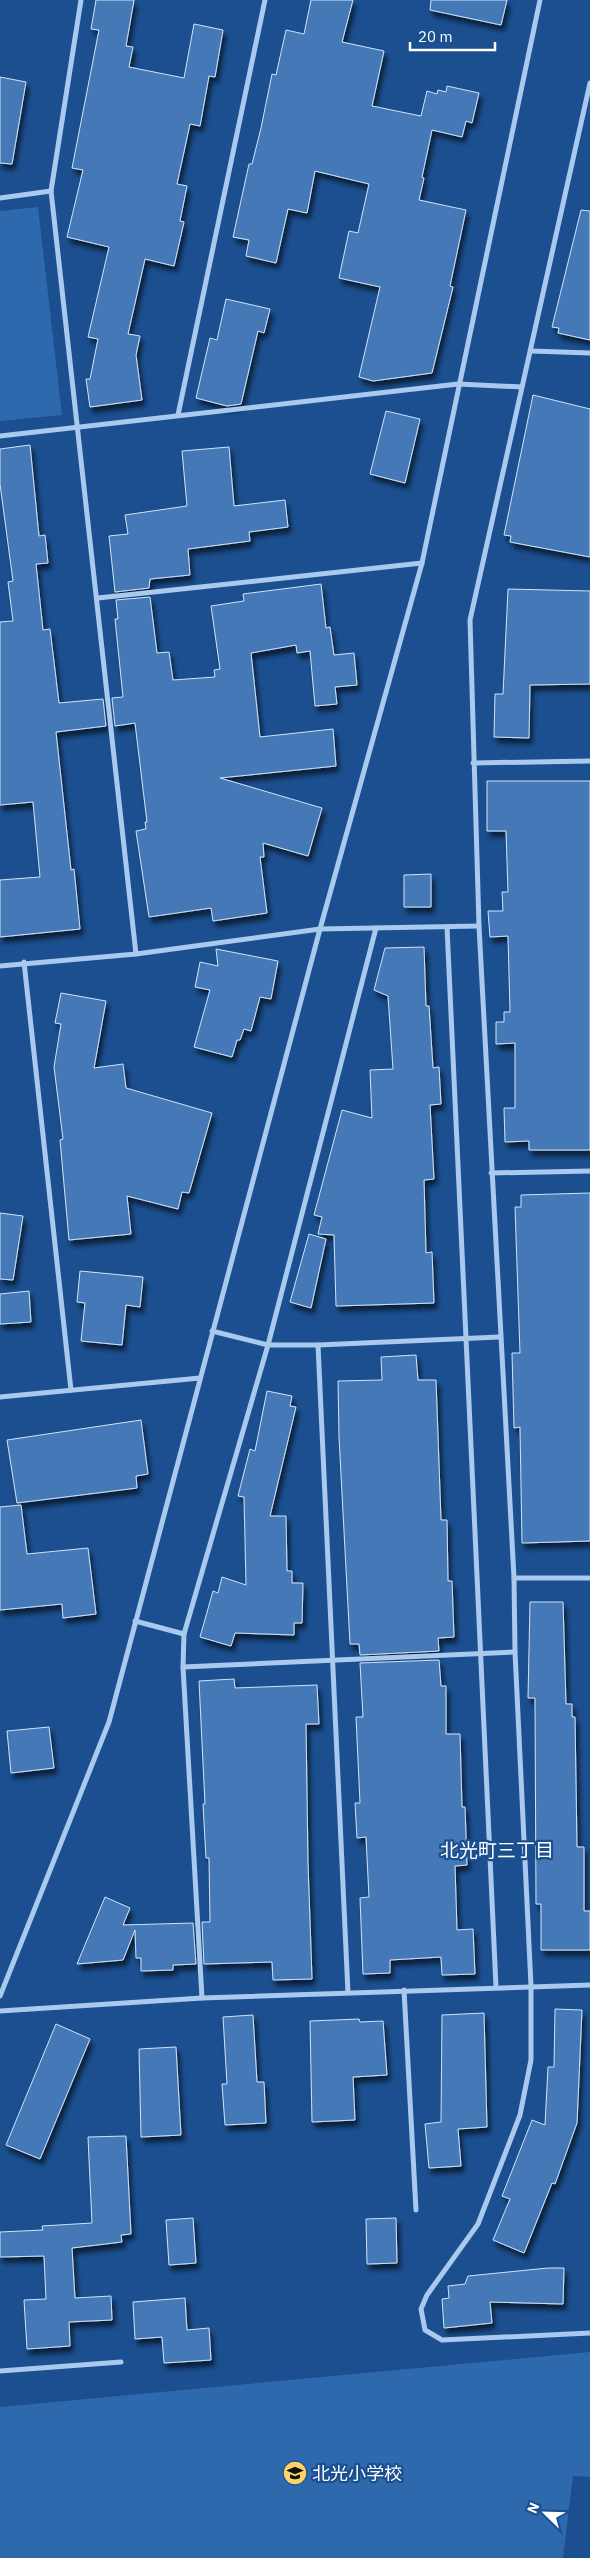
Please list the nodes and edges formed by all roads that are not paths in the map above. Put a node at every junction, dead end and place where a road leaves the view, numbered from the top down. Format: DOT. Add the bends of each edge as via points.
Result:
graph roads {
  1 [pos="81,0"];
  2 [pos="265,0"];
  3 [pos="540,0"];
  4 [pos="590,83"];
  5 [pos="51,191"];
  6 [pos="0,198"];
  7 [pos="531,352"];
  8 [pos="590,353"];
  9 [pos="458,384"];
  10 [pos="522,386"];
  11 [pos="178,415"];
  12 [pos="79,428"];
  13 [pos="0,436"];
  14 [pos="422,563"];
  15 [pos="98,598"];
  16 [pos="590,761"];
  17 [pos="473,763"];
  18 [pos="479,926"];
  19 [pos="447,927"];
  20 [pos="320,928"];
  21 [pos="376,928"];
  22 [pos="136,954"];
  23 [pos="24,962"];
  24 [pos="0,966"];
  25 [pos="590,1171"];
  26 [pos="491,1173"];
  27 [pos="212,1331"];
  28 [pos="499,1337"];
  29 [pos="466,1338"];
  30 [pos="268,1345"];
  31 [pos="318,1345"];
  32 [pos="200,1378"];
  33 [pos="70,1390"];
  34 [pos="0,1398"];
  35 [pos="514,1578"];
  36 [pos="590,1578"];
  37 [pos="135,1621"];
  38 [pos="184,1634"];
  39 [pos="515,1652"];
  40 [pos="480,1654"];
  41 [pos="333,1661"];
  42 [pos="183,1667"];
  43 [pos="590,1985"];
  44 [pos="531,1986"];
  45 [pos="496,1987"];
  46 [pos="404,1990"];
  47 [pos="348,1993"];
  48 [pos="0,1996"];
  49 [pos="202,1998"];
  50 [pos="0,2011"];
  51 [pos="416,2210"];
  52 [pos="590,2333"];
  53 [pos="122,2362"];
  54 [pos="0,2371"];
  1 -- 5 [label="street"];
  2 -- 11 [label="street"];
  3 -- 9 [label="street"];
  4 -- 7 [label="street"];
  5 -- 6 [label="street"];
  5 -- 12 [label="street"];
  7 -- 8 [label="street"];
  7 -- 10 [label="street"];
  9 -- 10 [label="street"];
  9 -- 11 [label="street"];
  9 -- 14 [label="street"];
  10 -- 17 [label="street" via="470,620"];
  11 -- 12 [label="street"];
  12 -- 13 [label="street"];
  12 -- 15 [label="street"];
  14 -- 15 [label="street"];
  14 -- 20 [label="street"];
  15 -- 22 [label="street"];
  16 -- 17 [label="street"];
  17 -- 18 [label="street"];
  18 -- 19 [label="street"];
  18 -- 26 [label="street"];
  19 -- 21 [label="street"];
  19 -- 29 [label="street"];
  20 -- 21 [label="street"];
  20 -- 22 [label="street"];
  20 -- 27 [label="street"];
  21 -- 30 [label="street"];
  22 -- 23 [label="street"];
  23 -- 24 [label="street"];
  23 -- 33 [label="street"];
  25 -- 26 [label="street"];
  26 -- 28 [label="street"];
  27 -- 30 [label="street"];
  27 -- 32 [label="street"];
  28 -- 29 [label="street"];
  28 -- 35 [label="street"];
  29 -- 31 [label="street"];
  29 -- 40 [label="street"];
  30 -- 31 [label="street"];
  30 -- 38 [label="street"];
  31 -- 41 [label="street"];
  32 -- 33 [label="street"];
  32 -- 37 [label="street"];
  33 -- 34 [label="street"];
  35 -- 36 [label="street"];
  35 -- 39 [label="street"];
  37 -- 38 [label="street"];
  37 -- 48 [label="street" via="109,1722"];
  38 -- 42 [label="street"];
  39 -- 40 [label="street"];
  39 -- 44 [label="street"];
  40 -- 41 [label="street"];
  40 -- 45 [label="street"];
  41 -- 42 [label="street"];
  41 -- 47 [label="street"];
  42 -- 49 [label="street"];
  43 -- 44 [label="street"];
  44 -- 45 [label="street"];
  44 -- 52 [label="street" via="531,2060 520,2114 478,2224 427,2295 421,2309 425,2330 442,2340"];
  45 -- 46 [label="street"];
  46 -- 47 [label="street"];
  46 -- 51 [label="street"];
  47 -- 49 [label="street"];
  49 -- 50 [label="street"];
  53 -- 54 [label="street"];
}
